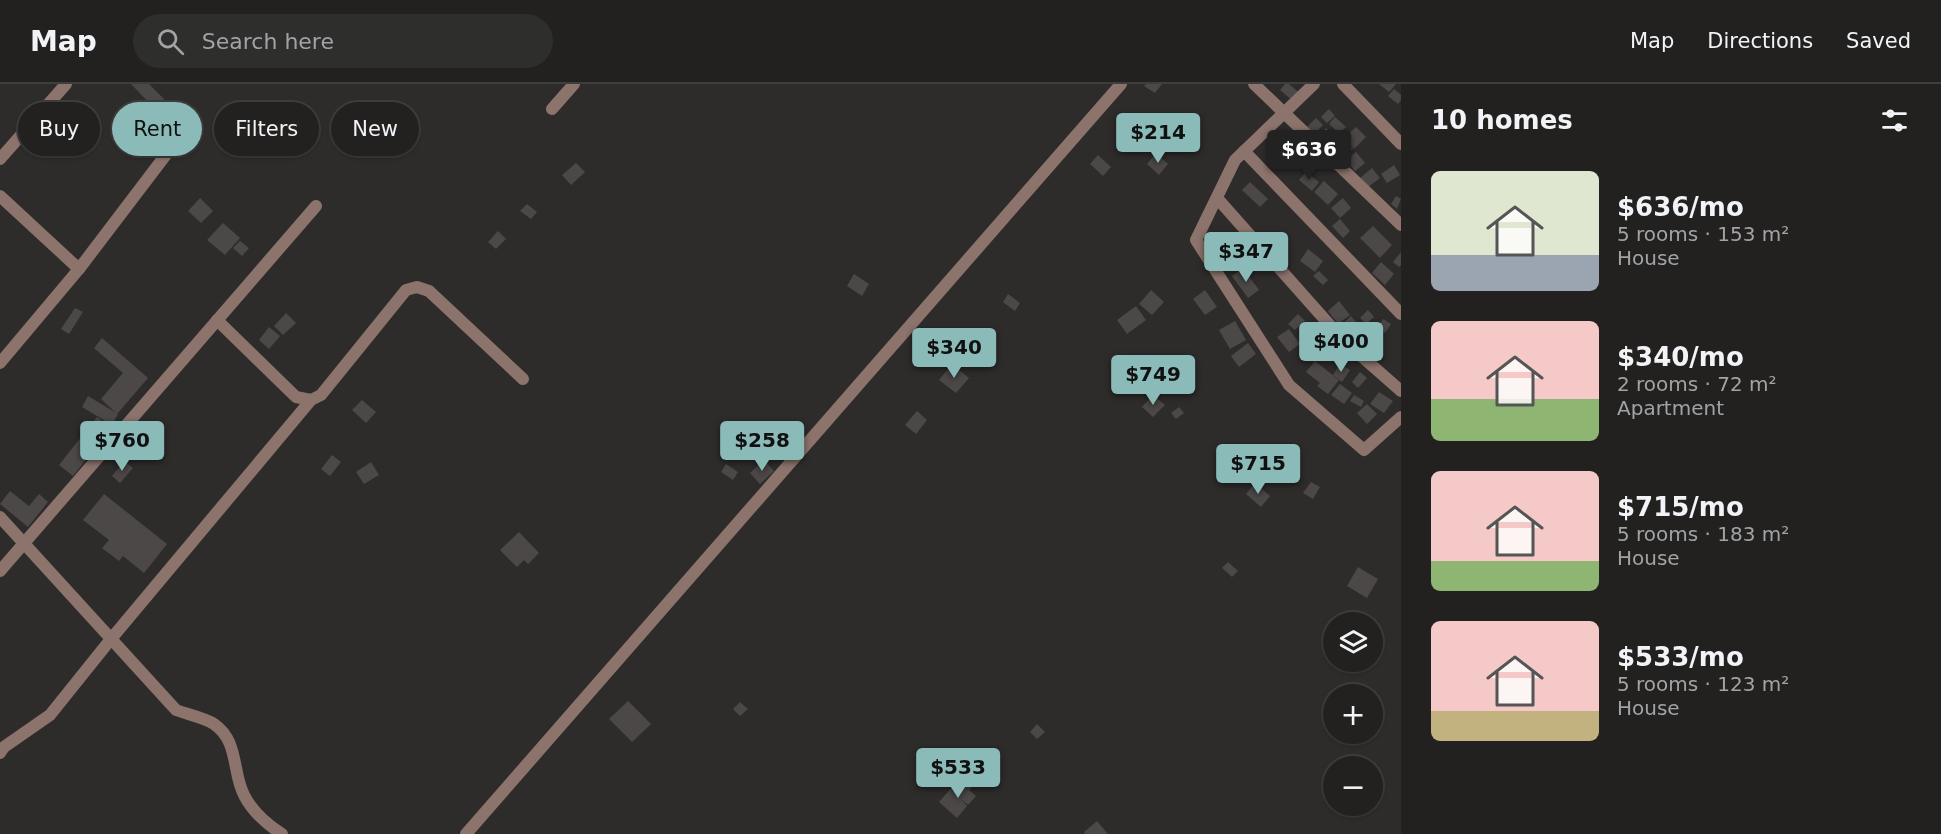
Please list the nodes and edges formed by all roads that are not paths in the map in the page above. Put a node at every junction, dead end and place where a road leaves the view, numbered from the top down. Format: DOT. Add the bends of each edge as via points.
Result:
graph roads {
  1 [pos="66,84"];
  2 [pos="574,84"];
  3 [pos="1121,84"];
  4 [pos="1254,84"];
  5 [pos="1314,84"];
  6 [pos="1343,84"];
  7 [pos="552,109"];
  8 [pos="1284,113"];
  9 [pos="1401,144"];
  10 [pos="1244,151"];
  11 [pos="165,156"];
  12 [pos="0,159"];
  13 [pos="0,196"];
  14 [pos="1216,198"];
  15 [pos="316,206"];
  16 [pos="1401,225"];
  17 [pos="79,269"];
  18 [pos="1401,314"];
  19 [pos="217,320"];
  20 [pos="0,363"];
  21 [pos="523,379"];
  22 [pos="1401,391"];
  23 [pos="311,400"];
  24 [pos="1401,417"];
  25 [pos="0,517"];
  26 [pos="24,543"];
  27 [pos="0,571"];
  28 [pos="111,639"];
  29 [pos="0,753"];
  30 [pos="282,834"];
  31 [pos="466,834"];
  1 -- 12 [label="street"];
  2 -- 7 [label="street"];
  3 -- 31 [label="street"];
  4 -- 8 [label="street"];
  5 -- 8 [label="street"];
  6 -- 9 [label="street"];
  8 -- 10 [label="street"];
  8 -- 16 [label="street"];
  10 -- 14 [label="street" via="1234,160"];
  10 -- 18 [label="street"];
  11 -- 17 [label="street"];
  13 -- 17 [label="street"];
  14 -- 22 [label="street" via="1343,340"];
  14 -- 24 [label="street" via="1196,240 1289,385 1364,450"];
  15 -- 19 [label="street"];
  17 -- 20 [label="street"];
  19 -- 23 [label="street" via="297,397"];
  19 -- 26 [label="street"];
  21 -- 23 [label="street" via="429,291 417,287 406,290 321,395"];
  23 -- 28 [label="street"];
  25 -- 26 [label="street"];
  26 -- 27 [label="street"];
  26 -- 28 [label="street"];
  28 -- 29 [label="street" via="50,715"];
  28 -- 30 [label="street" via="176,710 214,724 227,738 244,796 268,825"];
}
